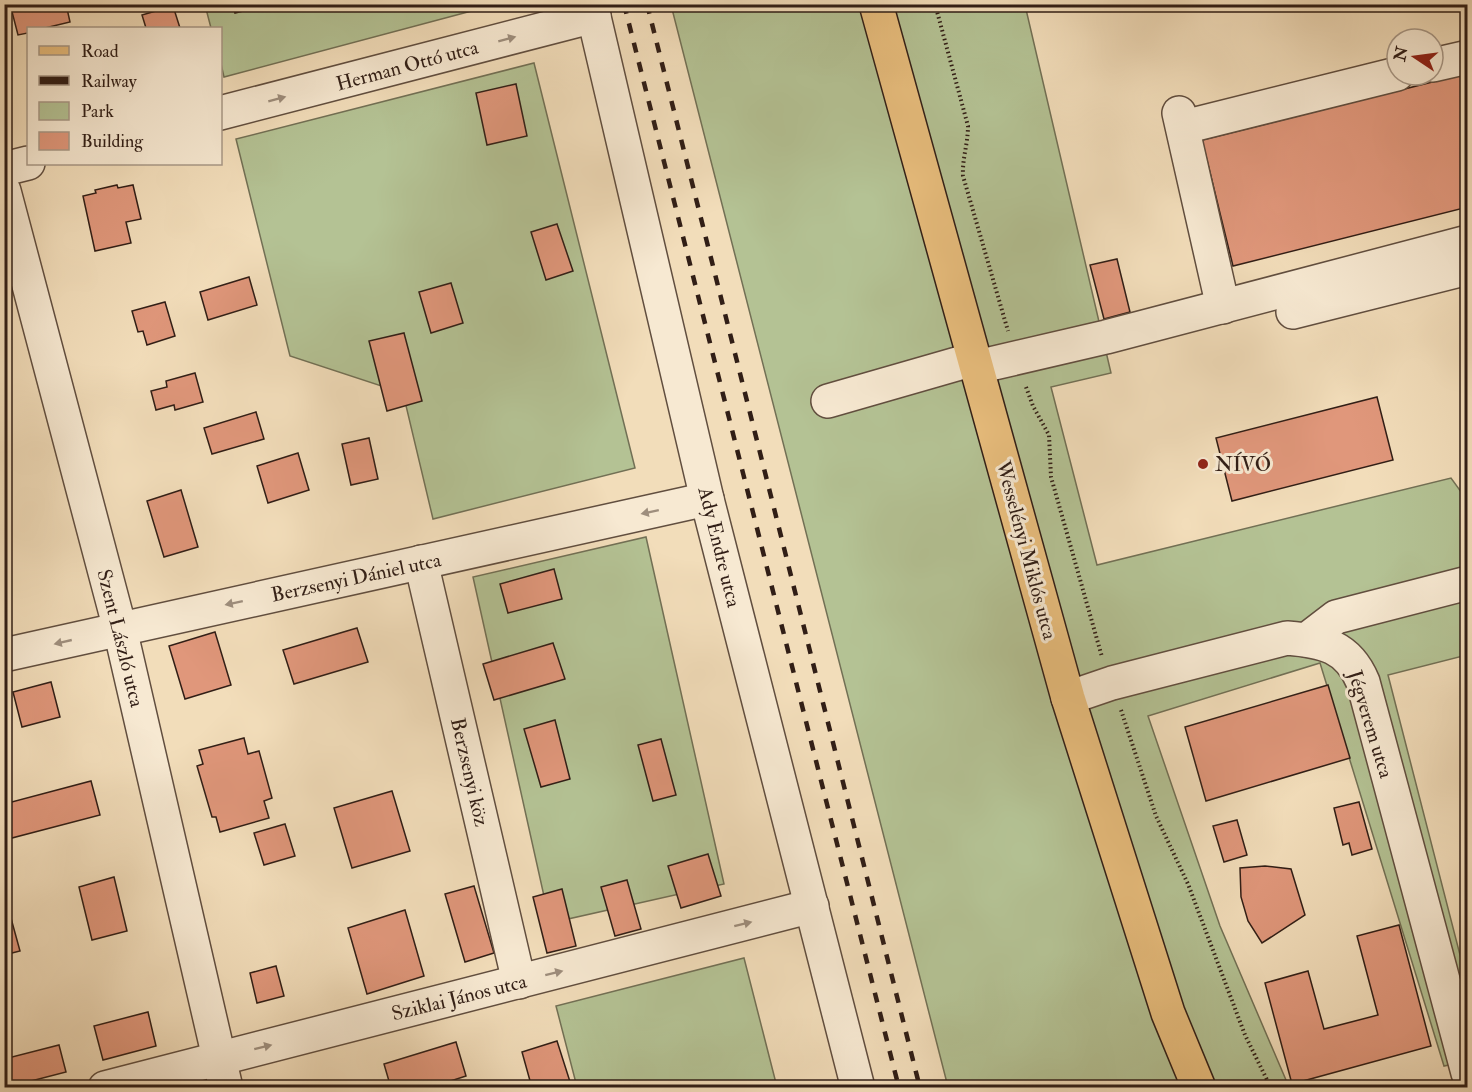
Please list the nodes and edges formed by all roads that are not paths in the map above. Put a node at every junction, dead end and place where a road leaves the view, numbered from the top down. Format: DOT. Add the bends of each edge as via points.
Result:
graph roads {
  1 [pos="876,4"];
  2 [pos="592,10"];
  3 [pos="1467,57"];
  4 [pos="1445,62"];
  5 [pos="1385,77"];
  6 [pos="222,112"];
  7 [pos="27,163"];
  8 [pos="4,169"];
  9 [pos="4,192"];
  10 [pos="1467,242"];
  11 [pos="1467,268"];
  12 [pos="1223,307"];
  13 [pos="1187,316"];
  14 [pos="975,363"];
  15 [pos="828,401"];
  16 [pos="707,499"];
  17 [pos="421,562"];
  18 [pos="1467,583"];
  19 [pos="120,628"];
  20 [pos="1306,640"];
  21 [pos="4,655"];
  22 [pos="1068,698"];
  23 [pos="812,906"];
  24 [pos="519,982"];
  25 [pos="222,1073"];
  26 [pos="1467,1073"];
  27 [pos="105,1088"];
  28 [pos="858,1088"];
  29 [pos="1200,1088"];
  1 -- 14 [label="main road, Wesselényi Miklós utca"];
  6 -- 2 [label="street, Herman Ottó utca, one-way"];
  2 -- 16 [label="street, Ady Endre utca"];
  3 -- 4 [label="street"];
  5 -- 12 [label="street" via="1181,120"];
  7 -- 8 [label="street"];
  9 -- 19 [label="street, Szent László utca"];
  10 -- 12 [label="street"];
  11 -- 13 [label="street" via="1230,327"];
  12 -- 13 [label="street"];
  13 -- 14 [label="street" via="1016,357"];
  14 -- 15 [label="street"];
  14 -- 22 [label="main road, Wesselényi Miklós utca"];
  16 -- 17 [label="street, Berzsenyi Dániel utca, one-way"];
  16 -- 23 [label="street, Ady Endre utca"];
  17 -- 19 [label="street, Berzsenyi Dániel utca, one-way"];
  17 -- 24 [label="street, Berzsenyi köz"];
  18 -- 20 [label="street" via="1336,617"];
  19 -- 21 [label="street, Berzsenyi Dániel utca, one-way"];
  19 -- 25 [label="street, Szent László utca"];
  20 -- 22 [label="street, Jégverem utca" via="1287,638"];
  20 -- 26 [label="street, Jégverem utca" via="1345,654 1355,664 1363,682"];
  22 -- 29 [label="main road, Wesselényi Miklós utca" via="1168,1013"];
  24 -- 23 [label="street, Sziklai János utca, one-way"];
  23 -- 28 [label="street, Ady Endre utca"];
  25 -- 24 [label="street, Sziklai János utca, one-way"];
  25 -- 27 [label="street, Sziklai János utca"];
}
